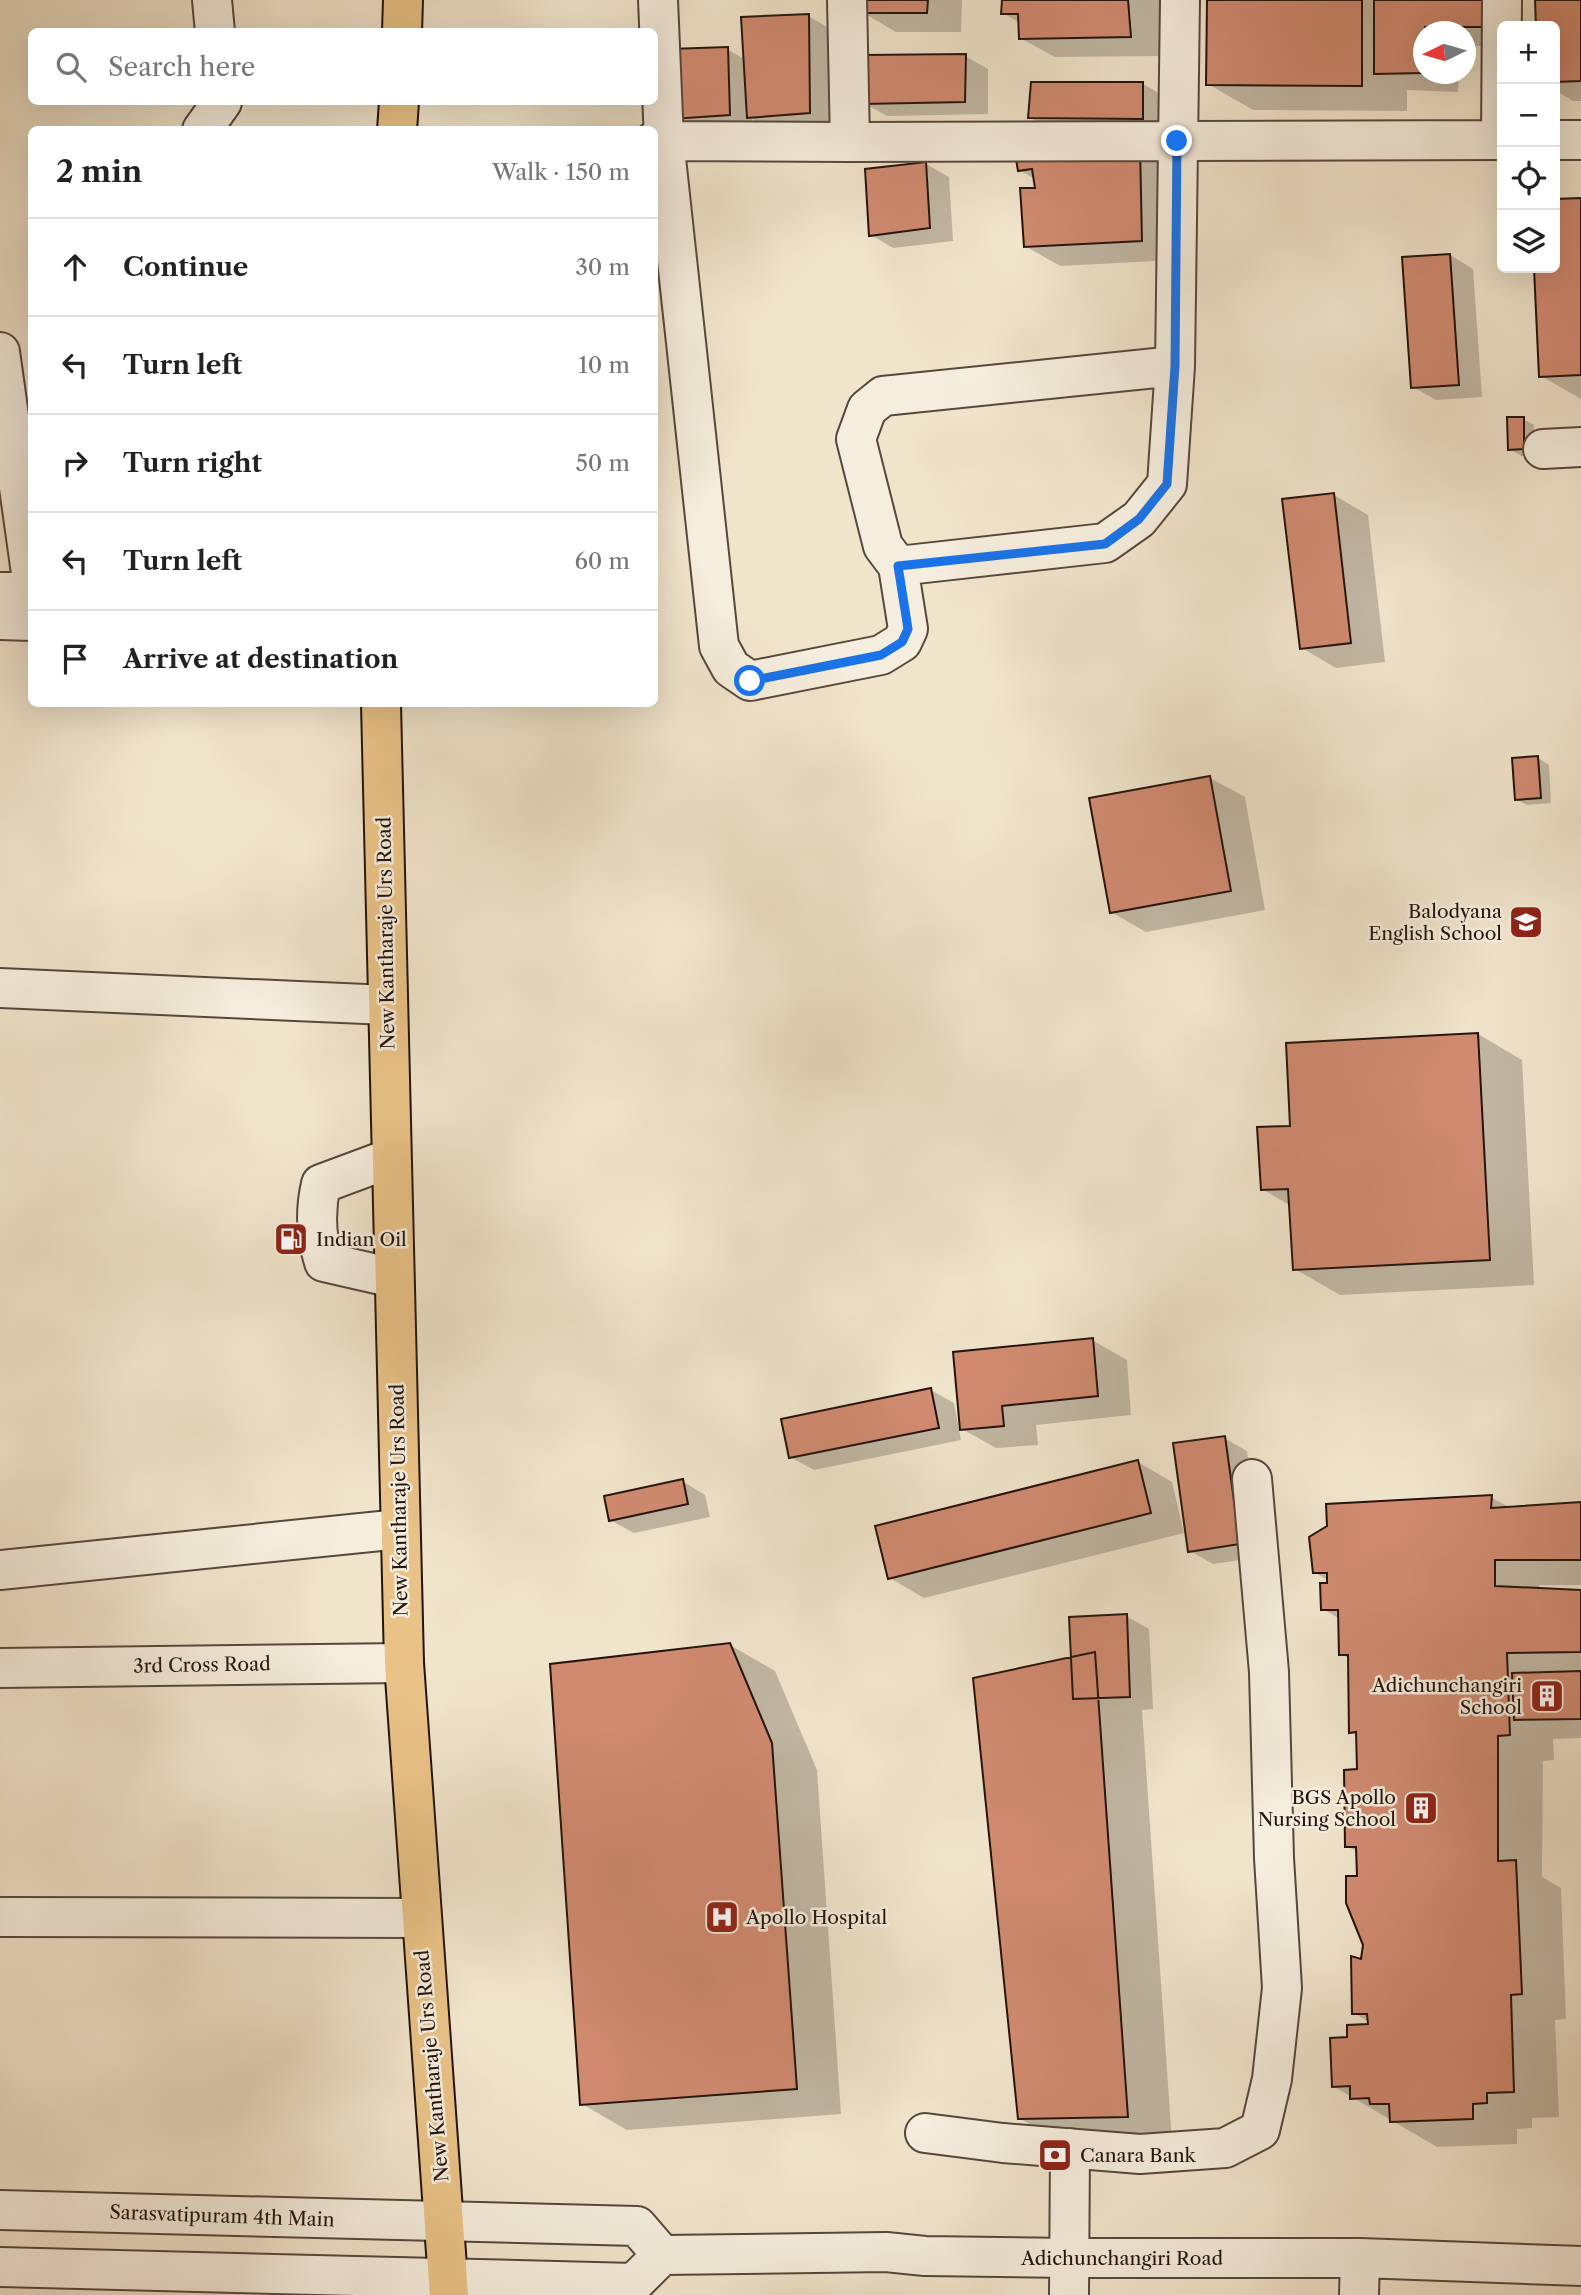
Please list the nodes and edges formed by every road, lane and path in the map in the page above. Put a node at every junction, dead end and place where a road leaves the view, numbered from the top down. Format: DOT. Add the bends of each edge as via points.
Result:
graph roads {
  1 [pos="212,0"];
  2 [pos="403,0"];
  3 [pos="658,0"];
  4 [pos="847,0"];
  5 [pos="1180,0"];
  6 [pos="1502,0"];
  7 [pos="215,28"];
  8 [pos="402,28"];
  9 [pos="1501,84"];
  10 [pos="220,105"];
  11 [pos="398,105"];
  12 [pos="205,126"];
  13 [pos="397,126"];
  14 [pos="659,140"];
  15 [pos="1497,140"];
  16 [pos="1560,140"];
  17 [pos="1581,140"];
  18 [pos="1177,141"];
  19 [pos="850,142"];
  20 [pos="0,352"];
  21 [pos="1175,366"];
  22 [pos="19,400"];
  23 [pos="1581,447"];
  24 [pos="1543,449"];
  25 [pos="28,525"];
  26 [pos="898,566"];
  27 [pos="0,592"];
  28 [pos="28,592"];
  29 [pos="0,620"];
  30 [pos="28,621"];
  31 [pos="381,707"];
  32 [pos="0,988"];
  33 [pos="388,1005"];
  34 [pos="391,1158"];
  35 [pos="394,1278"];
  36 [pos="1252,1479"];
  37 [pos="400,1529"];
  38 [pos="0,1570"];
  39 [pos="404,1663"];
  40 [pos="0,1668"];
  41 [pos="0,1917"];
  42 [pos="420,1918"];
  43 [pos="925,2133"];
  44 [pos="1070,2148"];
  45 [pos="0,2210"];
  46 [pos="444,2222"];
  47 [pos="662,2255"];
  48 [pos="1360,2258"];
  49 [pos="1581,2266"];
  50 [pos="0,2267"];
  51 [pos="1069,2277"];
  52 [pos="448,2287"];
  53 [pos="1359,2295"];
  1 -- 7 [label="street"];
  2 -- 8 [label="main road"];
  3 -- 14 [label="street"];
  4 -- 19 [label="street"];
  5 -- 18 [label="street"];
  6 -- 9 [label="street"];
  10 -- 12 [label="street"];
  11 -- 13 [label="main road"];
  14 -- 19 [label="street"];
  14 -- 26 [label="street" via="719,646 731,668 750,681 881,655 902,642 908,629"];
  15 -- 18 [label="street"];
  16 -- 17 [label="street"];
  18 -- 19 [label="street"];
  18 -- 21 [label="street"];
  20 -- 22 [label="street"];
  21 -- 26 [label="street" via="1167,484 1139,519 1105,544"];
  21 -- 26 [label="street" via="883,396 867,409 856,439 883,546"];
  22 -- 25 [label="street"];
  23 -- 24 [label="street"];
  27 -- 28 [label="street"];
  29 -- 30 [label="street"];
  31 -- 33 [label="main road, New Kantharaje Urs Road"];
  32 -- 33 [label="street"];
  33 -- 34 [label="main road, New Kantharaje Urs Road"];
  34 -- 35 [label="main road, New Kantharaje Urs Road"];
  34 -- 35 [label="street" via="321,1184 316,1203 324,1262"];
  35 -- 37 [label="main road, New Kantharaje Urs Road"];
  36 -- 44 [label="street" via="1269,1672 1282,1988 1272,2078 1260,2130 1225,2148 1140,2154"];
  37 -- 38 [label="street"];
  37 -- 39 [label="main road, New Kantharaje Urs Road"];
  39 -- 40 [label="street, 3rd Cross Road"];
  39 -- 42 [label="main road, New Kantharaje Urs Road"];
  41 -- 42 [label="street"];
  42 -- 46 [label="main road, New Kantharaje Urs Road"];
  43 -- 44 [label="street"];
  44 -- 51 [label="street"];
  45 -- 46 [label="street, Sarasvatipuram 4th Main"];
  46 -- 47 [label="street" via="637,2226"];
  46 -- 52 [label="main road, New Kantharaje Urs Road"];
  47 -- 51 [label="street, Adichunchangiri Road" via="886,2252"];
  47 -- 52 [label="street" via="634,2283"];
  48 -- 49 [label="street, Adichunchangiri Road"];
  48 -- 51 [label="street, Adichunchangiri Road"];
  48 -- 53 [label="street"];
  50 -- 52 [label="street"];
}
